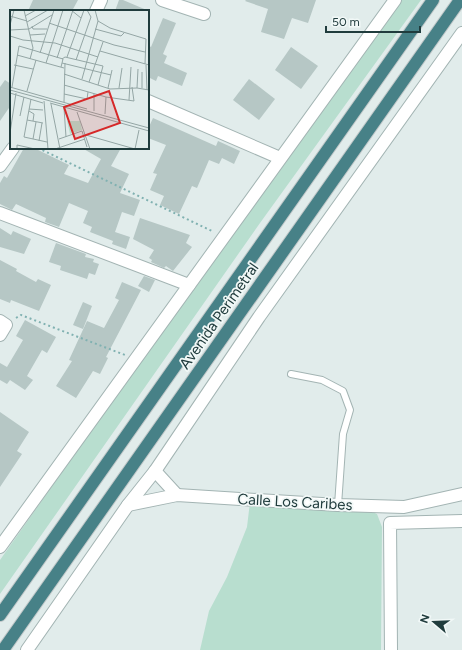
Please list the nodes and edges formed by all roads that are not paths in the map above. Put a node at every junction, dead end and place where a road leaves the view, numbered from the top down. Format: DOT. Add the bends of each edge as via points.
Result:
graph roads {
  1 [pos="101,0"];
  2 [pos="162,0"];
  3 [pos="394,0"];
  4 [pos="433,0"];
  5 [pos="460,0"];
  6 [pos="96,10"];
  7 [pos="204,14"];
  8 [pos="462,33"];
  9 [pos="149,101"];
  10 [pos="12,149"];
  11 [pos="280,158"];
  12 [pos="0,166"];
  13 [pos="0,213"];
  14 [pos="189,285"];
  15 [pos="292,374"];
  16 [pos="155,471"];
  17 [pos="461,493"];
  18 [pos="177,495"];
  19 [pos="128,505"];
  20 [pos="338,505"];
  21 [pos="462,521"];
  22 [pos="0,547"];
  23 [pos="0,615"];
  24 [pos="3,650"];
  25 [pos="27,650"];
  26 [pos="391,650"];
  1 -- 6 [label="street"];
  2 -- 7 [label="street"];
  3 -- 11 [label="street"];
  4 -- 23 [label="highway, Avenida Perimetral"];
  5 -- 24 [label="highway, Avenida Perimetral"];
  8 -- 16 [label="street" via="259,316"];
  9 -- 11 [label="street"];
  10 -- 12 [label="street"];
  11 -- 14 [label="street"];
  13 -- 14 [label="street"];
  14 -- 22 [label="street"];
  15 -- 20 [label="lane" via="322,380 343,391 350,410 343,434"];
  16 -- 18 [label="street"];
  16 -- 19 [label="street"];
  17 -- 20 [label="street, Calle Los Caribes" via="404,507"];
  18 -- 19 [label="street, Calle Los Caribes"];
  18 -- 20 [label="street, Calle Los Caribes"];
  19 -- 25 [label="street"];
  21 -- 26 [label="street" via="390,523"];
}
